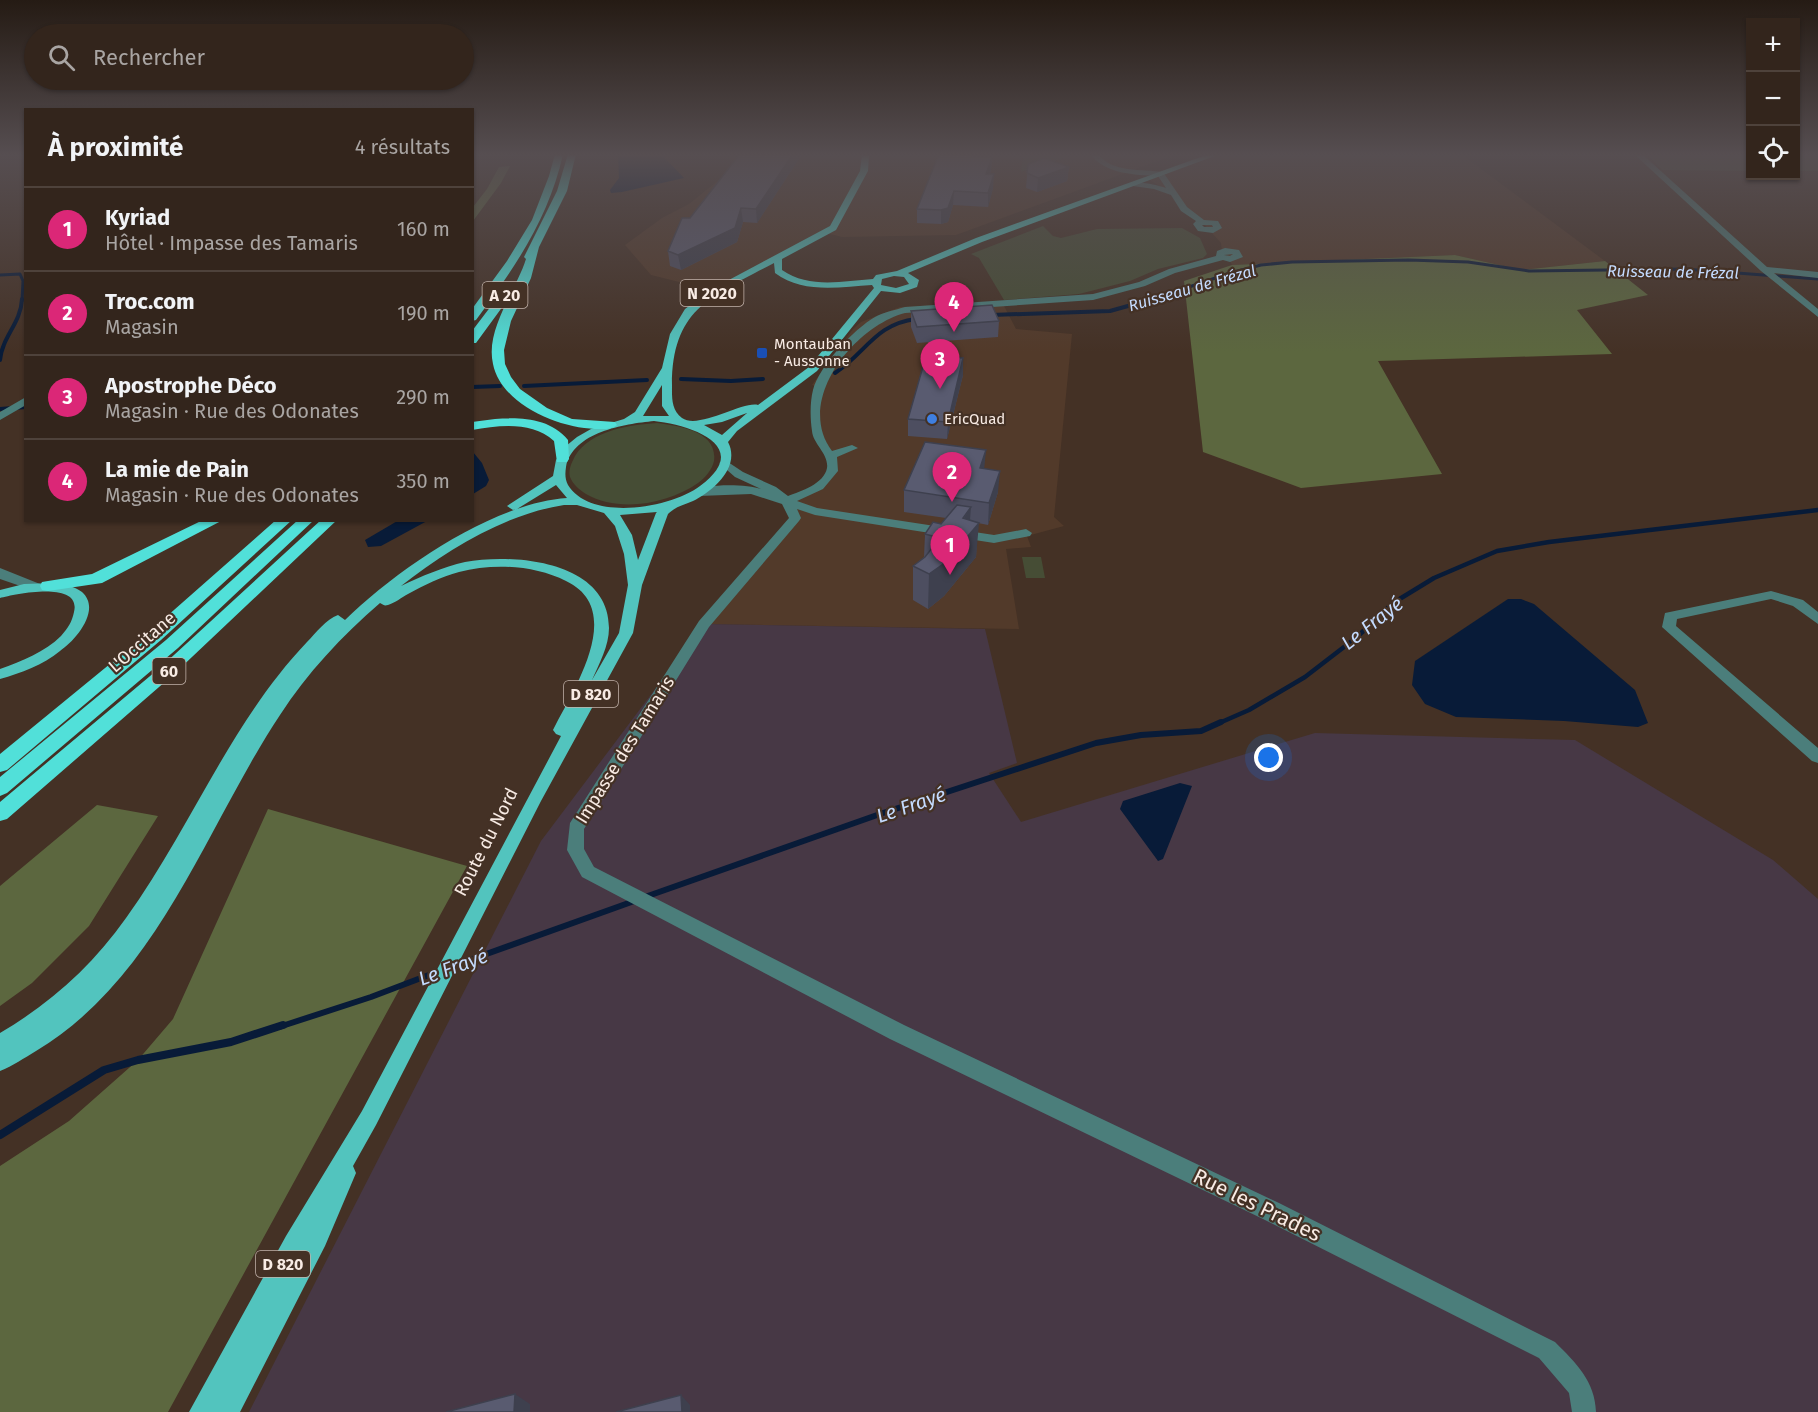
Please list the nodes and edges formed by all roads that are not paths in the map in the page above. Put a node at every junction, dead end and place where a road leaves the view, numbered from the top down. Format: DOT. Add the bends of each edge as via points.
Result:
graph roads {
  1 [pos="535,220"];
  2 [pos="548,220"];
  3 [pos="838,220"];
  4 [pos="1034,220"];
  5 [pos="1199,220"];
  6 [pos="1711,220"];
  7 [pos="535,248"];
  8 [pos="778,259"];
  9 [pos="923,265"];
  10 [pos="1769,273"];
  11 [pos="897,274"];
  12 [pos="1818,275"];
  13 [pos="912,277"];
  14 [pos="878,285"];
  15 [pos="894,291"];
  16 [pos="867,303"];
  17 [pos="1818,314"];
  18 [pos="474,315"];
  19 [pos="474,337"];
  20 [pos="667,368"];
  21 [pos="24,401"];
  22 [pos="766,404"];
  23 [pos="4,414"];
  24 [pos="678,420"];
  25 [pos="628,421"];
  26 [pos="693,423"];
  27 [pos="610,425"];
  28 [pos="474,426"];
  29 [pos="722,442"];
  30 [pos="852,448"];
  31 [pos="831,455"];
  32 [pos="562,459"];
  33 [pos="725,463"];
  34 [pos="559,478"];
  35 [pos="699,492"];
  36 [pos="580,501"];
  37 [pos="786,501"];
  38 [pos="671,504"];
  39 [pos="608,510"];
  40 [pos="212,522"];
  41 [pos="283,522"];
  42 [pos="305,522"];
  43 [pos="328,522"];
  44 [pos="1026,533"];
  45 [pos="0,572"];
  46 [pos="635,585"];
  47 [pos="41,586"];
  48 [pos="0,594"];
  49 [pos="1818,619"];
  50 [pos="0,674"];
  51 [pos="275,711"];
  52 [pos="1818,757"];
  53 [pos="0,765"];
  54 [pos="0,788"];
  55 [pos="534,798"];
  56 [pos="0,813"];
  57 [pos="897,1032"];
  58 [pos="0,1044"];
  59 [pos="0,1061"];
  60 [pos="369,1118"];
  61 [pos="201,1412"];
  62 [pos="227,1412"];
  63 [pos="1584,1412"];
  1 -- 18 [label="highway, A 20" via="509,267"];
  2 -- 7 [label="highway, A 20"];
  3 -- 8 [label="main road, N 2020" via="826,233"];
  4 -- 9 [label="main road"];
  5 -- 31 [label="street" via="1219,226 1209,230 1222,254 1142,284 1093,297 905,310 873,322 831,367 819,387 820,440"];
  6 -- 10 [label="street"];
  7 -- 19 [label="highway, A 20"];
  7 -- 27 [label="highway" via="498,337 497,361 501,372 525,399 549,415 570,424"];
  8 -- 14 [label="main road" via="778,271 800,283"];
  8 -- 20 [label="main road, N 2020" via="715,291 688,311 675,334"];
  9 -- 11 [label="main road"];
  9 -- 13 [label="main road"];
  10 -- 12 [label="street"];
  10 -- 17 [label="street"];
  11 -- 13 [label="main road"];
  11 -- 14 [label="main road" via="883,275"];
  13 -- 15 [label="main road" via="914,285"];
  14 -- 15 [label="main road"];
  14 -- 16 [label="main road"];
  15 -- 16 [label="main road"];
  16 -- 22 [label="main road" via="813,369"];
  20 -- 24 [label="main road, N 2020" via="667,406"];
  20 -- 25 [label="main road, N 2020" via="639,414"];
  21 -- 23 [label="street"];
  22 -- 26 [label="main road" via="718,420"];
  22 -- 29 [label="main road"];
  24 -- 25 [label="main road"];
  24 -- 26 [label="main road"];
  25 -- 27 [label="main road"];
  26 -- 29 [label="main road"];
  27 -- 32 [label="main road" via="581,440"];
  28 -- 32 [label="highway" via="521,423 546,429 561,440"];
  29 -- 33 [label="main road"];
  30 -- 31 [label="street"];
  31 -- 37 [label="street" via="834,465 825,481"];
  32 -- 34 [label="main road"];
  33 -- 35 [label="main road" via="716,478"];
  33 -- 37 [label="street" via="741,478 775,492"];
  34 -- 36 [label="main road" via="566,491"];
  34 -- 58 [label="main road" via="410,563 314,642 259,711 166,874 105,963 50,1012"];
  35 -- 37 [label="street" via="752,490"];
  35 -- 38 [label="main road"];
  36 -- 39 [label="main road"];
  36 -- 51 [label="main road" via="545,503 522,510 418,567 334,637"];
  37 -- 44 [label="street" via="815,511 994,539"];
  37 -- 57 [label="street, Impasse des Tamaris" via="795,518 704,624 576,828 575,850 588,872"];
  38 -- 39 [label="main road" via="640,510"];
  38 -- 46 [label="main road, Route du Nord / D 820" via="662,513"];
  39 -- 46 [label="main road, Route du Nord / D 820" via="626,529"];
  40 -- 47 [label="highway" via="96,579"];
  41 -- 53 [label="highway, L'Occitane" via="155,636"];
  42 -- 54 [label="highway, L'Occitane" via="172,644"];
  43 -- 56 [label="highway, 60" via="192,651"];
  45 -- 47 [label="street" via="17,582"];
  46 -- 55 [label="main road, Route du Nord / D 820" via="626,633"];
  47 -- 48 [label="main road"];
  47 -- 50 [label="main road" via="74,593 81,601 79,622 56,647"];
  49 -- 52 [label="street" via="1798,603 1771,595 1670,616 1669,627"];
  51 -- 55 [label="main road" via="363,618 423,580 473,565 519,562 552,569 581,582 597,603 602,627 593,660"];
  51 -- 59 [label="main road" via="147,930 121,964 59,1024"];
  55 -- 60 [label="main road, Route du Nord / D 820"];
  57 -- 63 [label="street, Rue les Prades" via="1270,1211 1547,1350 1576,1379 1585,1398"];
  60 -- 61 [label="main road, Route du Nord / D 820"];
  60 -- 62 [label="main road, Route du Nord / D 820" via="317,1238"];
}
